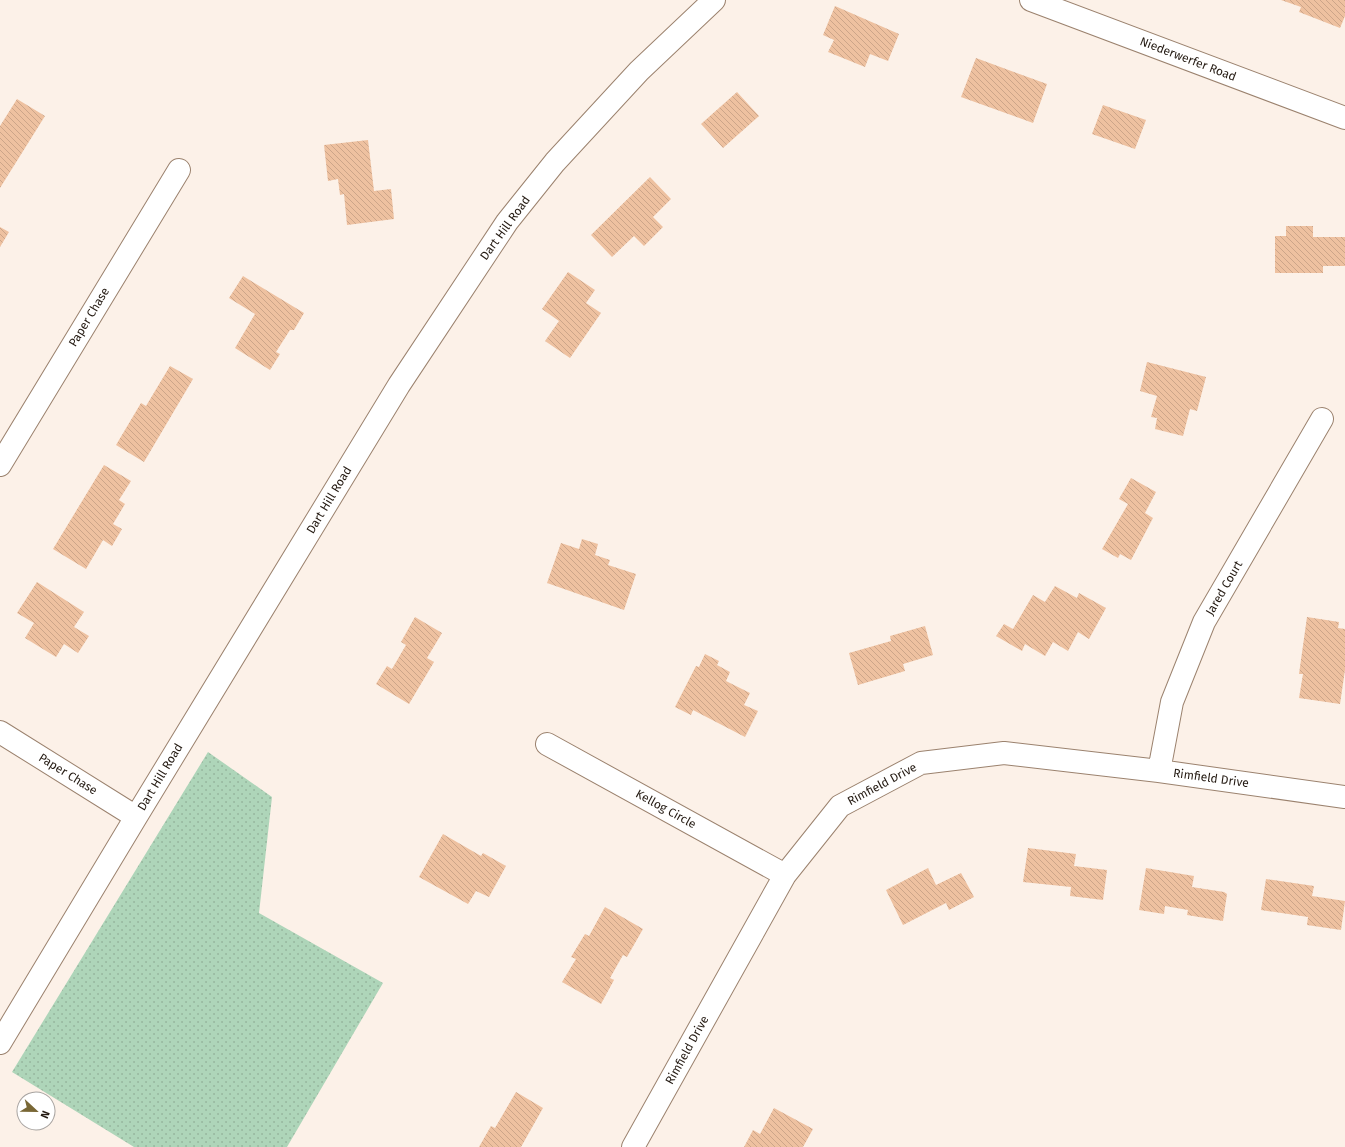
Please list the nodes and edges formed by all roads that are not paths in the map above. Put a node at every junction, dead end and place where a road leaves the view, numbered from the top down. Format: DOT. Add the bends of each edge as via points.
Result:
graph roads {
  1 [pos="714,0"];
  2 [pos="1031,0"];
  3 [pos="1345,118"];
  4 [pos="179,170"];
  5 [pos="1322,419"];
  6 [pos="0,465"];
  7 [pos="0,732"];
  8 [pos="546,744"];
  9 [pos="1159,771"];
  10 [pos="1345,798"];
  11 [pos="136,817"];
  12 [pos="785,875"];
  13 [pos="0,1043"];
  14 [pos="633,1147"];
  1 -- 11 [label="street, Dart Hill Road" via="639,71 555,162 507,222 399,385"];
  2 -- 3 [label="street, Niederwerfer Road"];
  4 -- 6 [label="street, Paper Chase"];
  5 -- 9 [label="street, Jared Court" via="1204,622 1172,702"];
  7 -- 11 [label="street, Paper Chase"];
  8 -- 12 [label="street, Kellog Circle"];
  9 -- 10 [label="street, Rimfield Drive"];
  9 -- 12 [label="street, Rimfield Drive" via="1004,753 921,763 840,806"];
  11 -- 13 [label="street, Dart Hill Road"];
  12 -- 14 [label="street, Rimfield Drive"];
}
